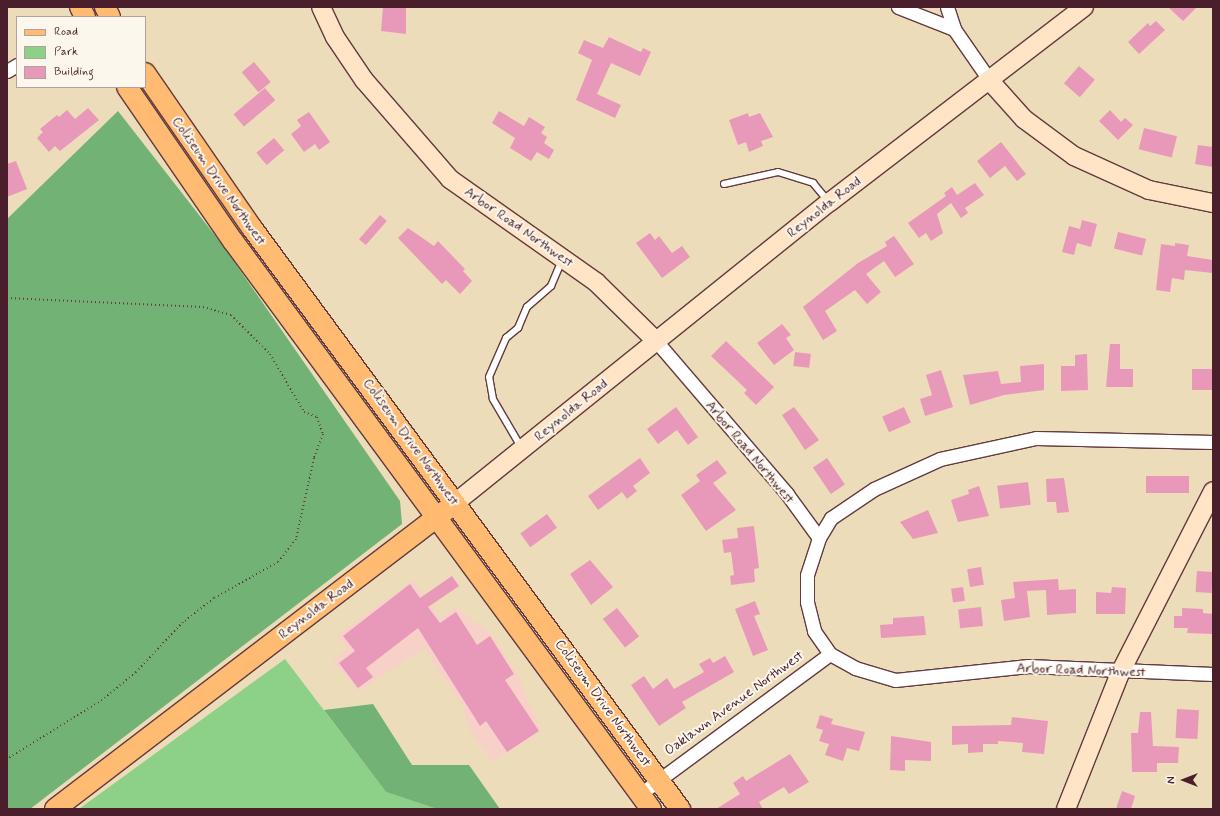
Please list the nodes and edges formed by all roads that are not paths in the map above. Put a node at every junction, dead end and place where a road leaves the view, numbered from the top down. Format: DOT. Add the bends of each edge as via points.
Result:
graph roads {
  1 [pos="80,7"];
  2 [pos="105,7"];
  3 [pos="321,7"];
  4 [pos="898,7"];
  5 [pos="947,7"];
  6 [pos="1084,7"];
  7 [pos="84,16"];
  8 [pos="110,16"];
  9 [pos="954,29"];
  10 [pos="16,66"];
  11 [pos="7,70"];
  12 [pos="146,74"];
  13 [pos="990,81"];
  14 [pos="128,88"];
  15 [pos="724,184"];
  16 [pos="830,202"];
  17 [pos="1213,203"];
  18 [pos="562,258"];
  19 [pos="656,341"];
  20 [pos="1213,442"];
  21 [pos="522,449"];
  22 [pos="1213,491"];
  23 [pos="455,503"];
  24 [pos="437,516"];
  25 [pos="819,538"];
  26 [pos="830,654"];
  27 [pos="1121,671"];
  28 [pos="1213,674"];
  29 [pos="658,778"];
  30 [pos="648,805"];
  31 [pos="55,809"];
  32 [pos="680,809"];
  33 [pos="1066,809"];
  1 -- 7 [label="main road"];
  2 -- 8 [label="main road"];
  3 -- 18 [label="main road, Arbor Road Northwest" via="335,37 364,80 450,179"];
  4 -- 9 [label="street"];
  5 -- 9 [label="street"];
  6 -- 13 [label="main road, Reynolda Road"];
  9 -- 13 [label="street"];
  10 -- 11 [label="street"];
  12 -- 23 [label="main road, Coliseum Drive Northwest" via="252,228"];
  13 -- 16 [label="main road, Reynolda Road"];
  13 -- 17 [label="main road" via="1024,119 1074,156 1149,190"];
  14 -- 24 [label="main road, Coliseum Drive Northwest" via="233,242"];
  15 -- 16 [label="lane" via="778,172 813,183"];
  16 -- 19 [label="main road, Reynolda Road"];
  18 -- 19 [label="main road, Arbor Road Northwest" via="596,282"];
  18 -- 21 [label="lane" via="551,286 526,307 522,323 506,338 489,377 498,409"];
  19 -- 21 [label="main road, Reynolda Road"];
  19 -- 25 [label="street, Arbor Road Northwest" via="787,494"];
  20 -- 25 [label="street" via="1036,438 965,451 874,489 831,518"];
  21 -- 23 [label="main road, Reynolda Road"];
  22 -- 27 [label="main road"];
  23 -- 24 [label="main road, Reynolda Road"];
  23 -- 29 [label="main road, Coliseum Drive Northwest"];
  24 -- 30 [label="main road, Coliseum Drive Northwest"];
  24 -- 31 [label="main road, Reynolda Road"];
  25 -- 26 [label="street, Arbor Road Northwest" via="807,576 807,602 814,631"];
  26 -- 27 [label="street, Arbor Road Northwest" via="855,668 895,680 1028,666"];
  26 -- 29 [label="street, Oaklawn Avenue Northwest"];
  27 -- 28 [label="street, Arbor Road Northwest"];
  27 -- 33 [label="main road"];
  29 -- 30 [label="street, Oaklawn Avenue Northwest"];
  29 -- 32 [label="main road, Coliseum Drive Northwest"];
}
